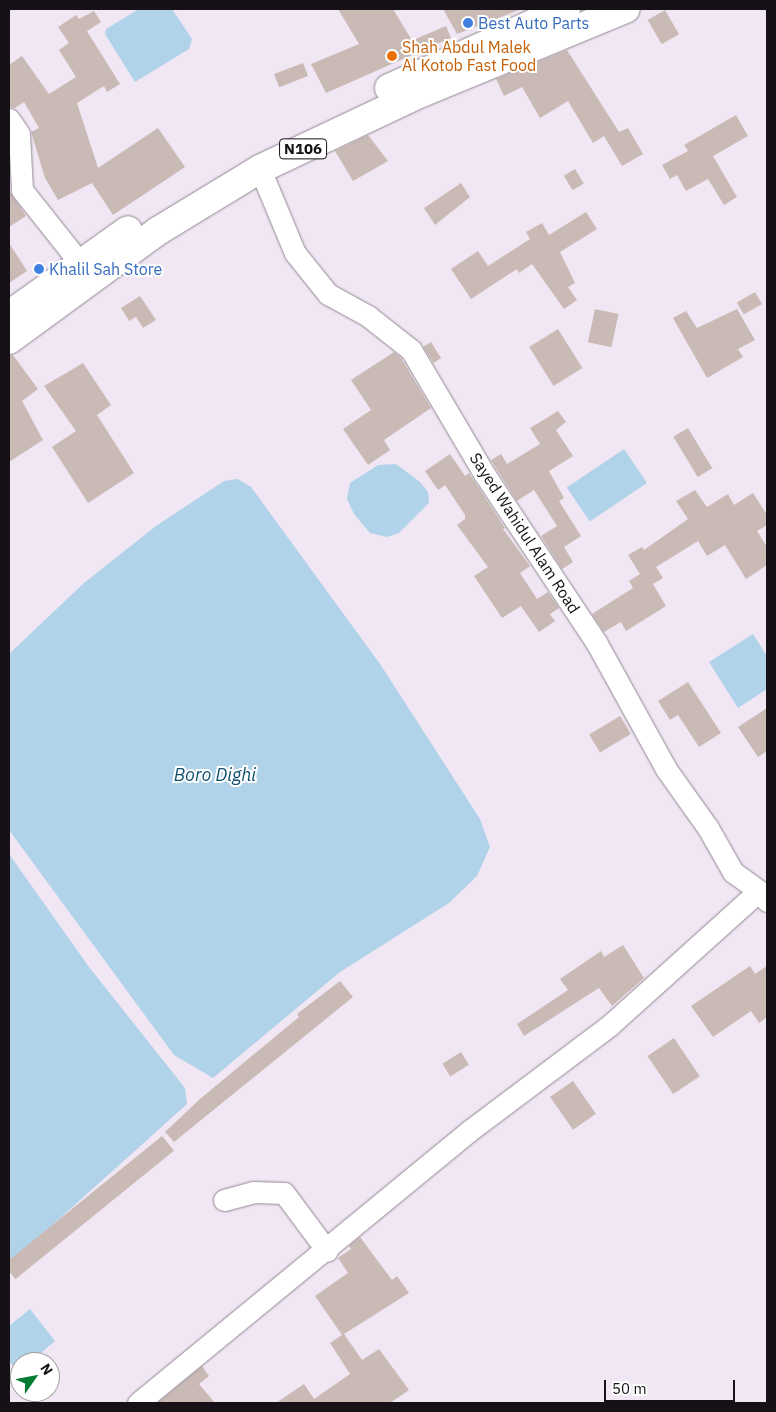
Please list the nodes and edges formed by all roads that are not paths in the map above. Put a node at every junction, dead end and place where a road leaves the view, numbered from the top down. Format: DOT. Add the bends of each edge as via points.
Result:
graph roads {
  1 [pos="566,9"];
  2 [pos="626,9"];
  3 [pos="9,119"];
  4 [pos="260,169"];
  5 [pos="79,262"];
  6 [pos="9,314"];
  7 [pos="9,340"];
  8 [pos="763,896"];
  9 [pos="224,1200"];
  10 [pos="327,1251"];
  11 [pos="138,1403"];
  1 -- 5 [label="highway, N106" via="242,159"];
  2 -- 4 [label="highway, N106" via="412,98"];
  3 -- 5 [label="street" via="19,134 22,190"];
  4 -- 7 [label="highway, N106" via="158,231"];
  4 -- 8 [label="street, Sayed Wahidul Alam Road" via="295,253 328,294 368,316 411,350 500,498 596,642 666,769 708,828 733,872"];
  5 -- 6 [label="highway, N106"];
  8 -- 10 [label="street" via="610,1025 469,1131"];
  9 -- 10 [label="street" via="253,1192 284,1193"];
  10 -- 11 [label="street"];
}
